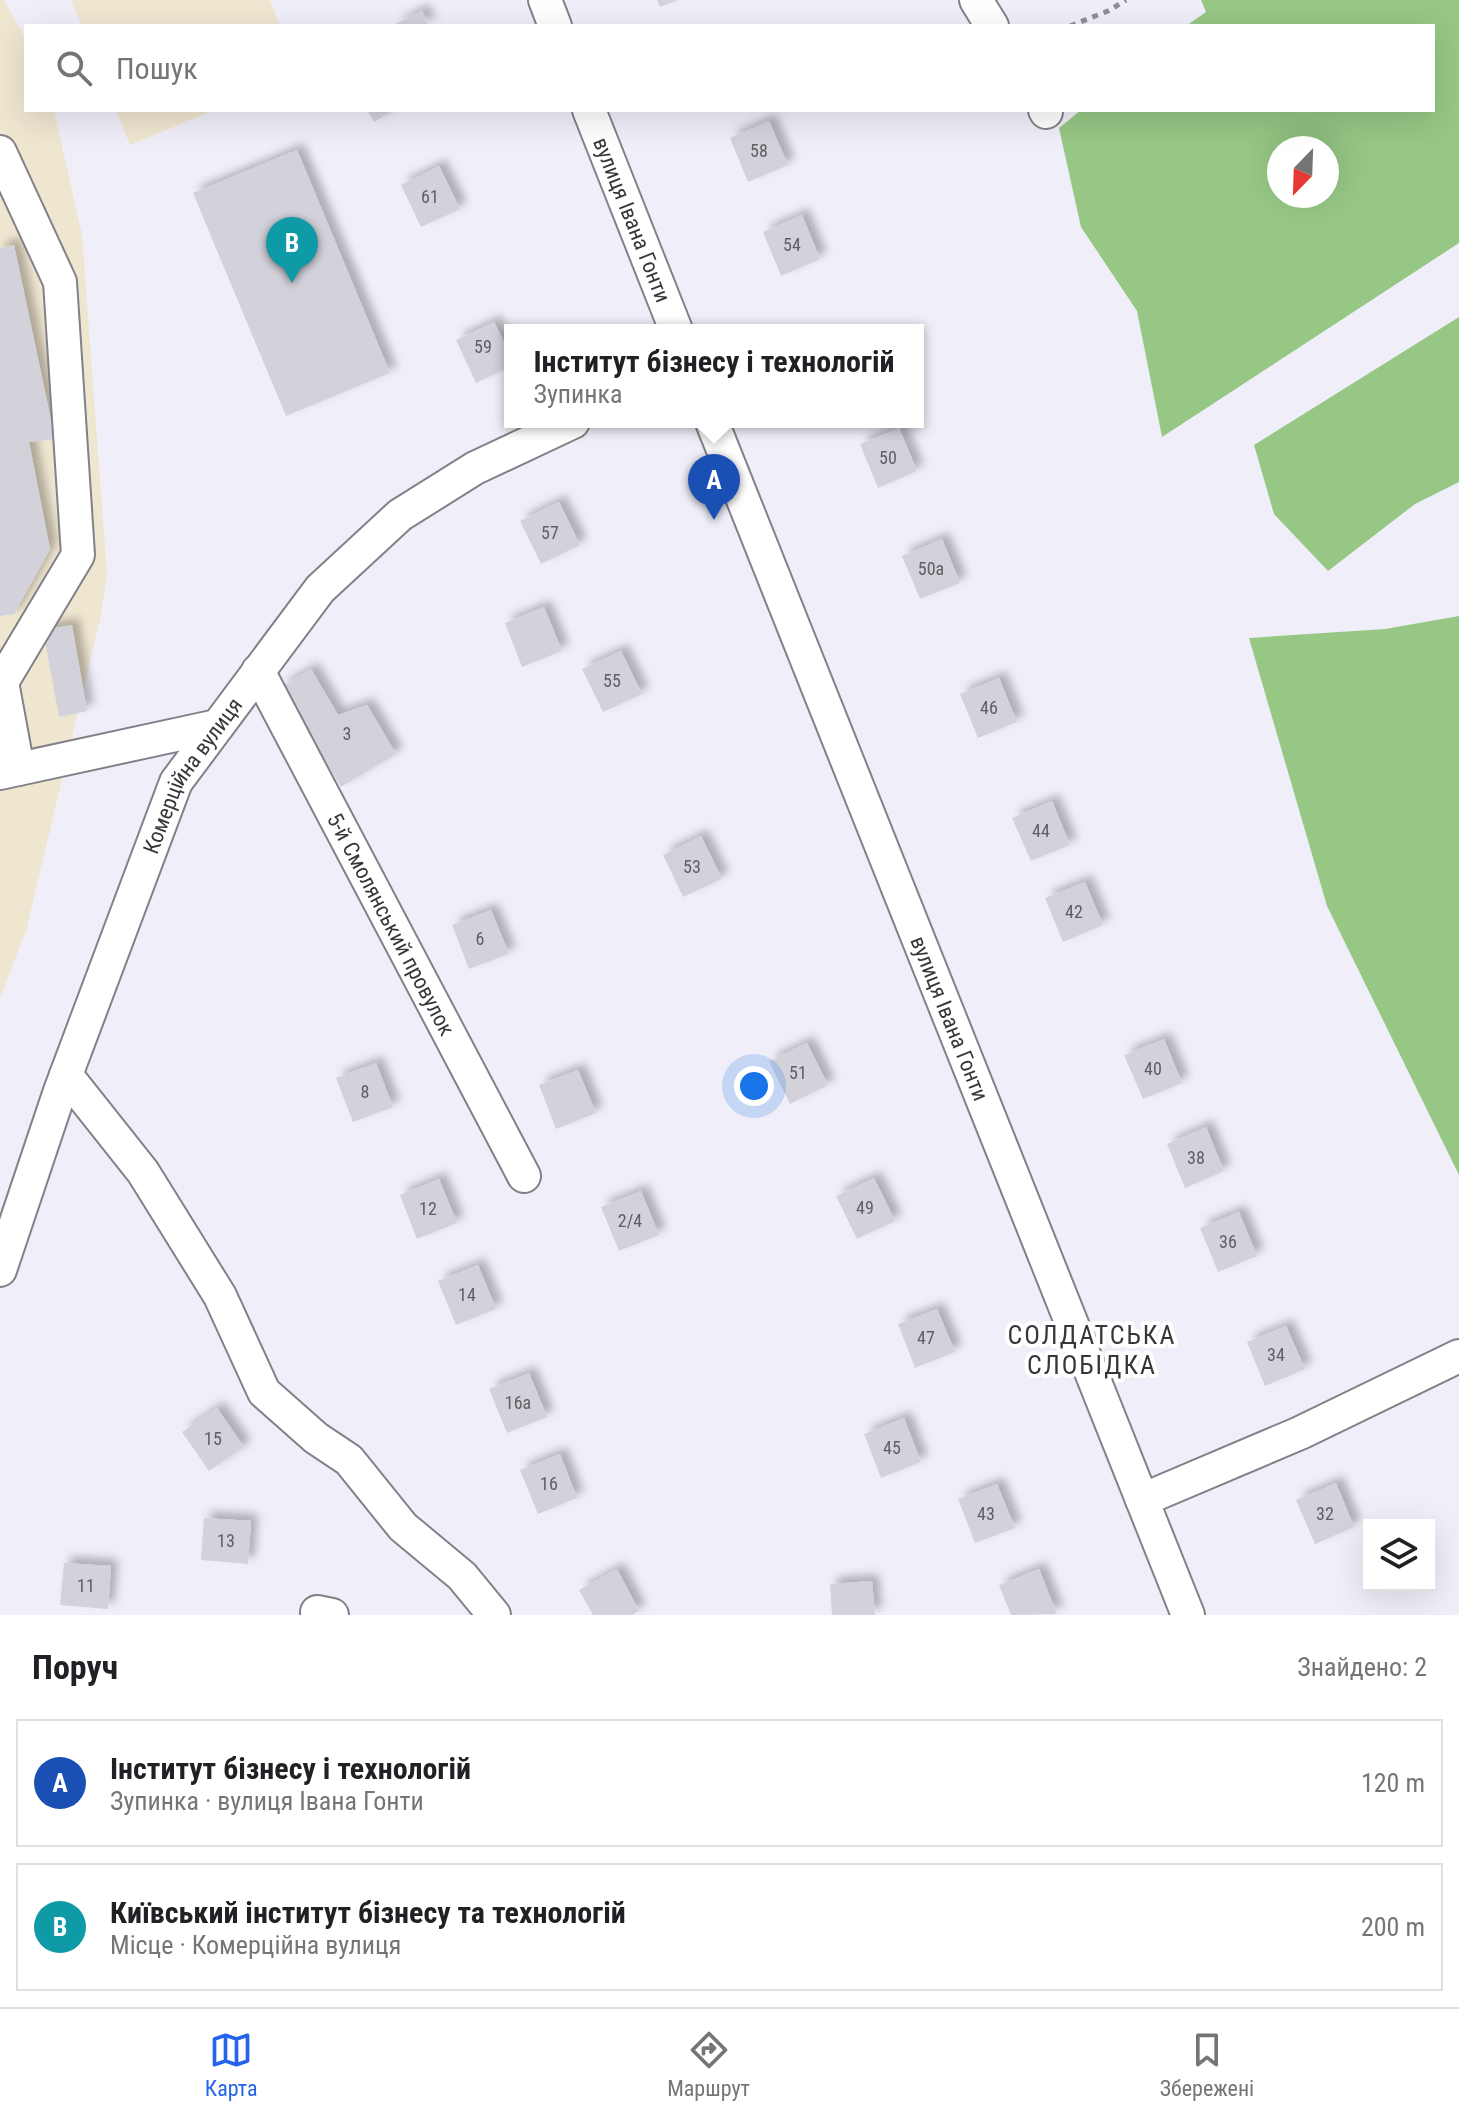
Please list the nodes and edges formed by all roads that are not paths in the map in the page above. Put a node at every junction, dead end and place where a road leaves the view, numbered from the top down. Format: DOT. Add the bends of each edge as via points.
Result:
graph roads {
  1 [pos="545,0"];
  2 [pos="976,0"];
  3 [pos="554,24"];
  4 [pos="991,24"];
  5 [pos="590,112"];
  6 [pos="0,152"];
  7 [pos="674,324"];
  8 [pos="560,428"];
  9 [pos="714,428"];
  10 [pos="258,671"];
  11 [pos="217,726"];
  12 [pos="9,771"];
  13 [pos="66,1075"];
  14 [pos="524,1176"];
  15 [pos="0,1270"];
  16 [pos="1459,1356"];
  17 [pos="1142,1500"];
  18 [pos="494,1615"];
  19 [pos="1188,1615"];
  1 -- 3 [label="street"];
  2 -- 4 [label="street"];
  5 -- 7 [label="street, вулиця Івана Гонти"];
  6 -- 12 [label="street" via="60,282 78,555 2,682"];
  8 -- 10 [label="street, Комерційна вулиця" via="475,468 400,515 320,589"];
  9 -- 17 [label="street, вулиця Івана Гонти"];
  10 -- 11 [label="street, Комерційна вулиця"];
  10 -- 14 [label="street, 5-й Смолянський провулок"];
  11 -- 12 [label="street"];
  11 -- 13 [label="street, Комерційна вулиця" via="176,782"];
  13 -- 15 [label="street, Комерційна вулиця"];
  13 -- 18 [label="street" via="143,1172 220,1296 264,1392 349,1460 403,1527 462,1576"];
  16 -- 17 [label="street" via="1300,1433"];
  17 -- 19 [label="street, вулиця Івана Гонти"];
}
